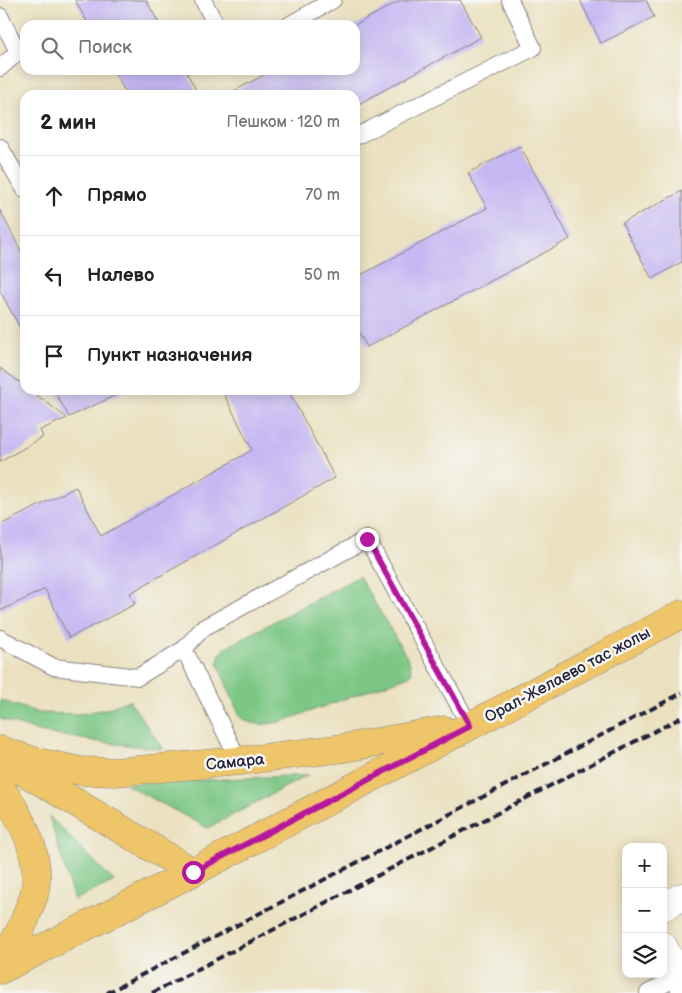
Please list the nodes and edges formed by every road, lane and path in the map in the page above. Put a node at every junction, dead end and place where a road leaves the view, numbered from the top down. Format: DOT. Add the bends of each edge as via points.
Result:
graph roads {
  1 [pos="203,0"];
  2 [pos="333,0"];
  3 [pos="510,0"];
  4 [pos="0,16"];
  5 [pos="213,20"];
  6 [pos="298,20"];
  7 [pos="0,68"];
  8 [pos="360,134"];
  9 [pos="0,147"];
  10 [pos="20,181"];
  11 [pos="682,614"];
  12 [pos="0,638"];
  13 [pos="184,649"];
  14 [pos="470,726"];
  15 [pos="0,750"];
  16 [pos="0,758"];
  17 [pos="239,761"];
  18 [pos="0,785"];
  19 [pos="193,872"];
  20 [pos="682,897"];
  21 [pos="667,904"];
  22 [pos="667,953"];
  23 [pos="0,958"];
  24 [pos="0,970"];
  25 [pos="681,979"];
  26 [pos="648,993"];
  1 -- 5 [label="lane"];
  2 -- 6 [label="lane"];
  3 -- 8 [label="lane" via="533,48"];
  4 -- 7 [label="lane" via="18,52"];
  9 -- 10 [label="lane"];
  11 -- 14 [label="main road, Орал-Желаево тас жолы"];
  12 -- 13 [label="lane" via="54,667 138,677"];
  13 -- 14 [label="lane" via="203,628 367,539"];
  13 -- 17 [label="lane"];
  14 -- 17 [label="main road, Самара" via="344,748"];
  14 -- 19 [label="main road, Орал-Желаево тас жолы"];
  15 -- 17 [label="main road, Самара" via="81,771 115,772"];
  16 -- 19 [label="main road"];
  18 -- 23 [label="main road" via="24,825 32,846 35,871 34,894 22,927 10,949"];
  19 -- 24 [label="main road, Орал-Желаево тас жолы"];
  20 -- 21 [label="street"];
  22 -- 25 [label="street"];
  25 -- 26 [label="lane"];
}
